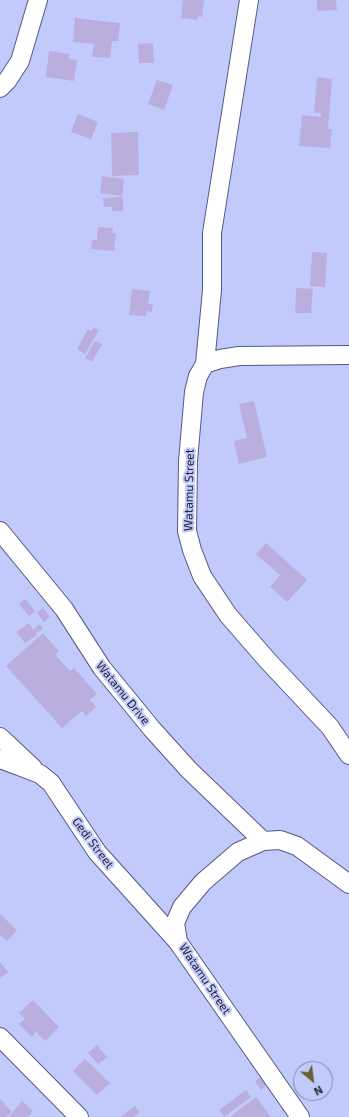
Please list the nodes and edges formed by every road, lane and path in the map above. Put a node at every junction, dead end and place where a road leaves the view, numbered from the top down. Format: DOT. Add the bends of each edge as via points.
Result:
graph roads {
  1 [pos="38,0"];
  2 [pos="249,0"];
  3 [pos="0,88"];
  4 [pos="349,355"];
  5 [pos="205,364"];
  6 [pos="0,531"];
  7 [pos="0,737"];
  8 [pos="349,755"];
  9 [pos="0,759"];
  10 [pos="40,774"];
  11 [pos="263,841"];
  12 [pos="349,884"];
  13 [pos="178,942"];
  14 [pos="0,1037"];
  15 [pos="78,1117"];
  16 [pos="300,1117"];
  1 -- 3 [label="street" via="20,61 8,81"];
  2 -- 5 [label="street, Watamu Street" via="212,233 212,290"];
  4 -- 5 [label="street" via="239,356"];
  5 -- 8 [label="street, Watamu Street" via="198,376 194,392 188,461 187,531 192,550 202,576 228,614 268,661 330,726"];
  6 -- 11 [label="street, Watamu Drive" via="64,609 102,668 152,729 189,770"];
  7 -- 10 [label="street"];
  9 -- 10 [label="street, Gedi Street"];
  10 -- 13 [label="street, Gedi Street" via="51,783 97,852"];
  11 -- 12 [label="street, Watamu Street" via="280,840 296,846"];
  11 -- 13 [label="street, Watamu Street" via="238,852 182,906 175,923"];
  13 -- 16 [label="street, Watamu Street"];
  14 -- 15 [label="street"];
}
